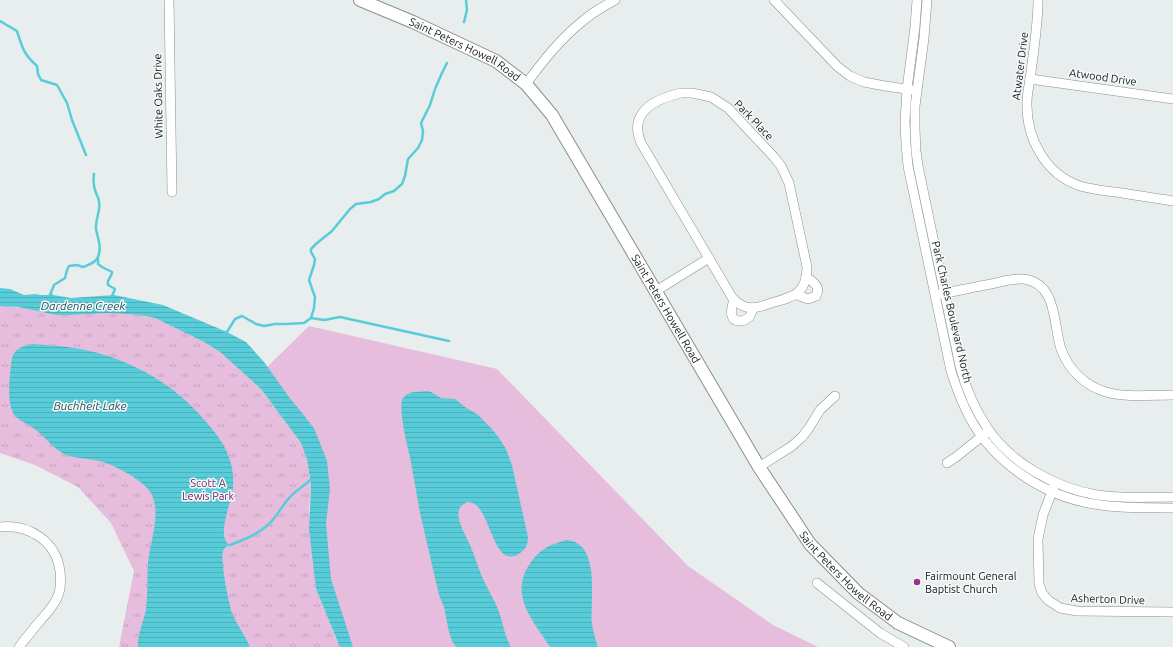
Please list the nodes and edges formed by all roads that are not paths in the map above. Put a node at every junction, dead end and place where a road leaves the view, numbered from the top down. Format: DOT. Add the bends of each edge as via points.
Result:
graph roads {
  1 [pos="169,0"];
  2 [pos="360,0"];
  3 [pos="615,0"];
  4 [pos="774,0"];
  5 [pos="917,0"];
  6 [pos="927,0"];
  7 [pos="1038,0"];
  8 [pos="1030,79"];
  9 [pos="526,84"];
  10 [pos="912,89"];
  11 [pos="1173,99"];
  12 [pos="172,192"];
  13 [pos="1173,201"];
  14 [pos="709,258"];
  15 [pos="806,277"];
  16 [pos="656,291"];
  17 [pos="944,293"];
  18 [pos="797,295"];
  19 [pos="934,295"];
  20 [pos="734,299"];
  21 [pos="753,308"];
  22 [pos="1173,395"];
  23 [pos="835,396"];
  24 [pos="986,434"];
  25 [pos="947,463"];
  26 [pos="759,467"];
  27 [pos="1054,487"];
  28 [pos="1173,498"];
  29 [pos="1173,508"];
  30 [pos="0,527"];
  31 [pos="817,583"];
  32 [pos="1173,612"];
  33 [pos="19,647"];
  34 [pos="904,647"];
  35 [pos="949,647"];
  1 -- 12 [label="street, White Oaks Drive"];
  2 -- 9 [label="main road, Saint Peters Howell Road" via="496,61"];
  3 -- 9 [label="street" via="573,29"];
  4 -- 10 [label="street" via="837,66 850,76 864,82"];
  5 -- 10 [label="street, Park Charles Boulevard North"];
  6 -- 10 [label="street, Park Charles Boulevard North" via="924,32"];
  7 -- 8 [label="street, Atwater Drive"];
  8 -- 11 [label="street, Atwood Drive"];
  8 -- 13 [label="street, Atwater Drive" via="1027,102 1030,130 1035,146 1053,169 1065,179 1093,189"];
  9 -- 16 [label="main road, Saint Peters Howell Road" via="552,115"];
  10 -- 17 [label="street, Park Charles Boulevard North" via="918,166"];
  10 -- 19 [label="street, Park Charles Boulevard North" via="905,121 908,166"];
  14 -- 15 [label="street, Park Place" via="638,135 638,121 646,108 661,98 681,93 711,97 728,108 781,166 789,183 807,267"];
  14 -- 16 [label="street"];
  14 -- 20 [label="street, Park Place"];
  15 -- 18 [label="street, Park Place"];
  15 -- 18 [label="street" via="815,282 818,293 808,299"];
  16 -- 26 [label="main road, Saint Peters Howell Road"];
  17 -- 19 [label="street"];
  17 -- 22 [label="street" via="1011,280 1023,279 1033,282 1042,288 1051,302 1061,350 1080,378 1106,392"];
  17 -- 24 [label="street, Park Charles Boulevard North" via="964,381"];
  18 -- 21 [label="street"];
  19 -- 24 [label="street, Park Charles Boulevard North" via="956,388 971,420"];
  20 -- 21 [label="street" via="745,307"];
  20 -- 21 [label="street" via="731,315 739,322 749,316"];
  23 -- 26 [label="street" via="820,410 802,437"];
  24 -- 25 [label="street"];
  24 -- 27 [label="street, Park Charles Boulevard North"];
  26 -- 35 [label="main road, Saint Peters Howell Road" via="810,544 858,593 898,623"];
  27 -- 28 [label="street, Park Charles Boulevard North" via="1098,495"];
  27 -- 29 [label="street, Park Charles Boulevard North" via="1077,501 1128,507"];
  27 -- 32 [label="street, Asherton Drive" via="1043,515 1038,539 1039,584 1048,600 1060,608 1076,611"];
  30 -- 33 [label="street" via="18,527 38,535 53,552 59,564 61,578 57,599"];
  31 -- 34 [label="street" via="880,633"];
}
